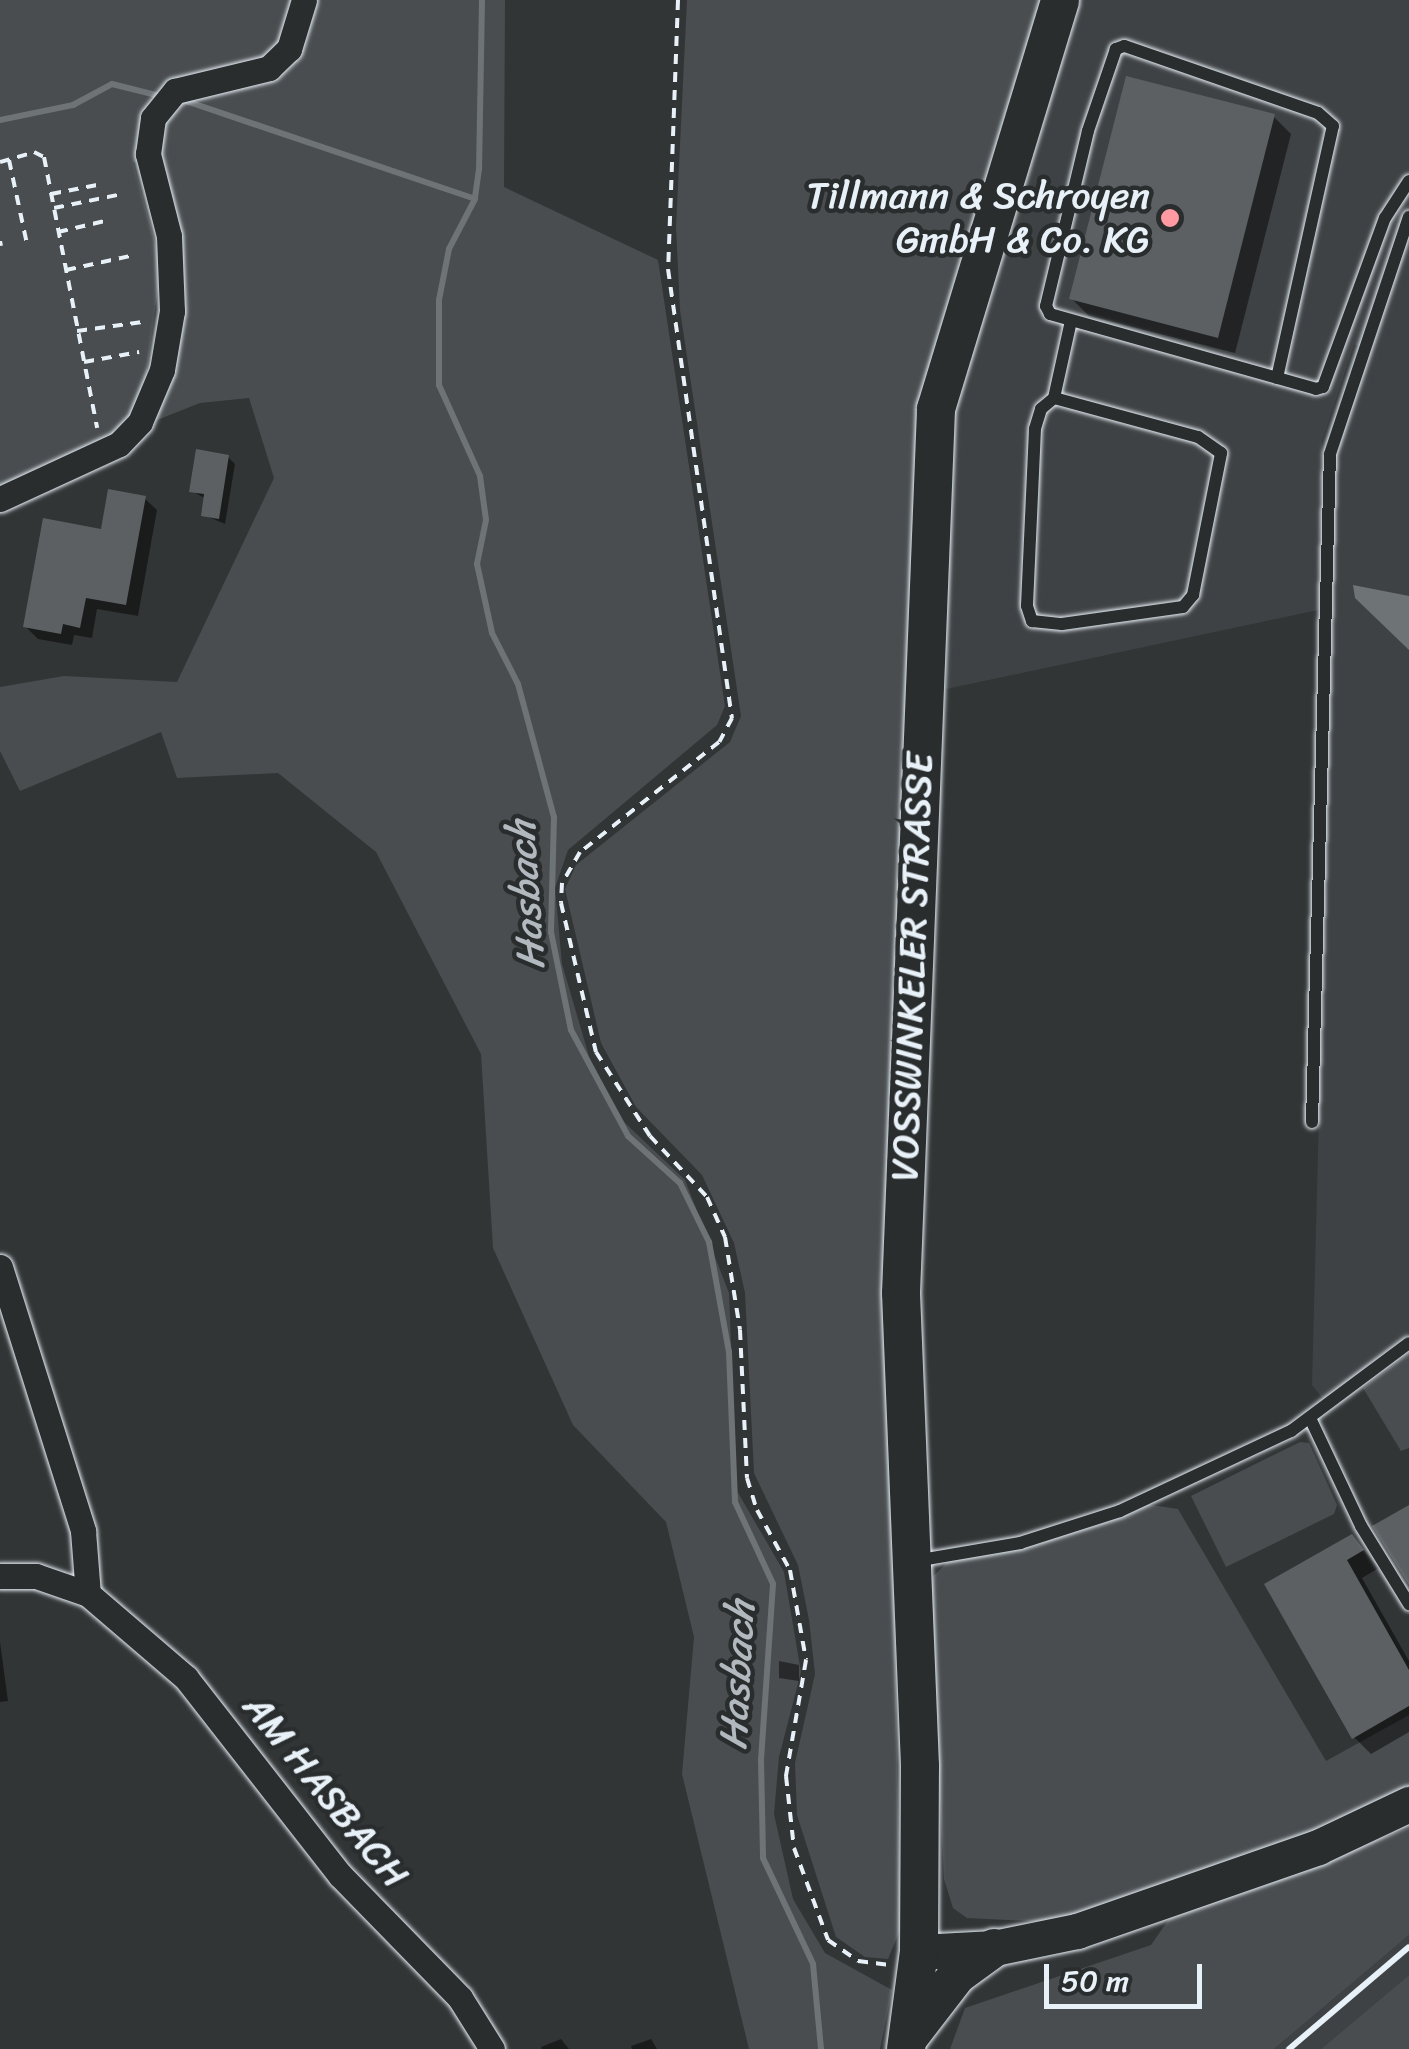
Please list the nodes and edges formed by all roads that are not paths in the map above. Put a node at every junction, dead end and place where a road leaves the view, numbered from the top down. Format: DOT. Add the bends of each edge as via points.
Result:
graph roads {
  1 [pos="304,0"];
  2 [pos="1060,0"];
  3 [pos="1409,182"];
  4 [pos="1409,218"];
  5 [pos="1071,321"];
  6 [pos="1277,378"];
  7 [pos="1054,398"];
  8 [pos="0,499"];
  9 [pos="1312,1122"];
  10 [pos="0,1268"];
  11 [pos="1409,1343"];
  12 [pos="1310,1418"];
  13 [pos="911,1562"];
  14 [pos="0,1576"];
  15 [pos="88,1594"];
  16 [pos="1409,1604"];
  17 [pos="1409,1804"];
  18 [pos="994,1948"];
  19 [pos="903,1958"];
  20 [pos="907,2044"];
  21 [pos="492,2049"];
  1 -- 8 [label="street" via="289,49 269,68 175,90 153,118 148,154 172,262 166,353 140,422 101,452"];
  2 -- 13 [label="main road, VOSSWINKELER STRASSE" via="936,408 901,1293"];
  3 -- 6 [label="lane" via="1385,218 1327,381 1316,389"];
  4 -- 9 [label="lane" via="1330,454"];
  5 -- 6 [label="lane"];
  5 -- 6 [label="lane" via="1046,306 1088,130 1110,60 1124,46 1318,113 1333,126"];
  5 -- 7 [label="lane"];
  7 -- 7 [label="lane" via="1198,437 1221,453 1193,595 1183,608 1062,624 1032,620 1035,429 1042,408"];
  10 -- 15 [label="street" via="83,1532"];
  11 -- 12 [label="lane"];
  12 -- 13 [label="lane" via="1120,1512 1020,1542"];
  12 -- 16 [label="lane" via="1361,1526"];
  13 -- 19 [label="main road, VOSSWINKELER STRASSE"];
  14 -- 15 [label="street, AM HASBACH" via="36,1576"];
  15 -- 21 [label="street, AM HASBACH" via="186,1678 340,1875 460,1998"];
  17 -- 18 [label="main road" via="1318,1847 1190,1893 1077,1931"];
  18 -- 19 [label="main road"];
  18 -- 20 [label="main road" via="957,1975"];
  19 -- 20 [label="main road, VOSSWINKELER STRASSE"];
}
